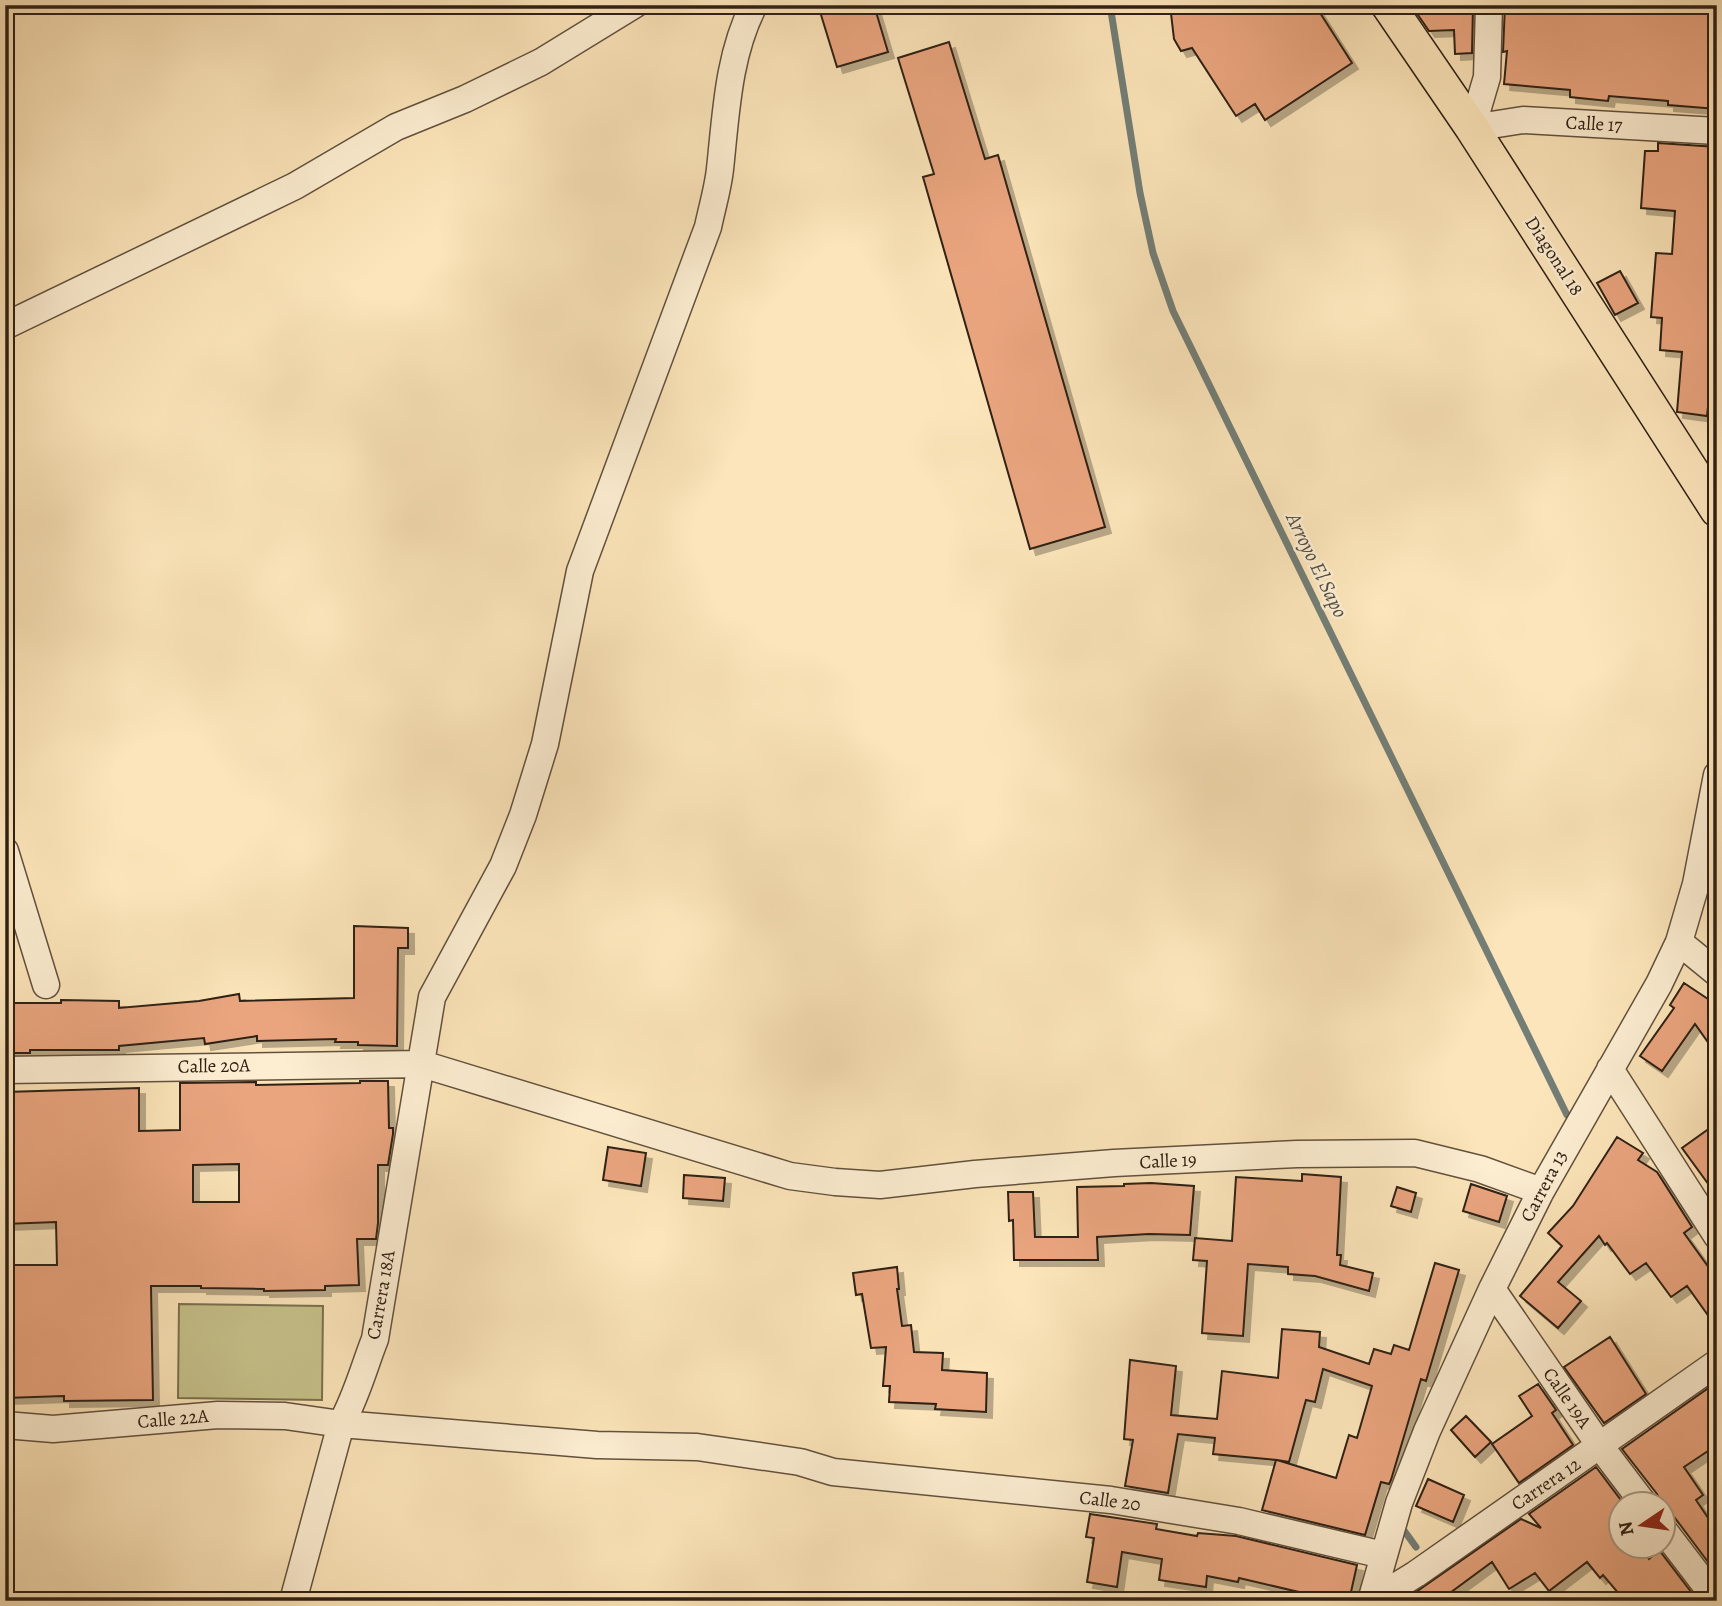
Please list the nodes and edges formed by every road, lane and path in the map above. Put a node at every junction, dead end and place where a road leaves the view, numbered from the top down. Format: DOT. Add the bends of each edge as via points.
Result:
graph roads {
  1 [pos="634,5"];
  2 [pos="754,5"];
  3 [pos="1388,5"];
  4 [pos="1489,5"];
  5 [pos="1472,128"];
  6 [pos="1717,131"];
  7 [pos="5,326"];
  8 [pos="1717,510"];
  9 [pos="1717,775"];
  10 [pos="5,851"];
  11 [pos="1679,942"];
  12 [pos="1717,973"];
  13 [pos="46,985"];
  14 [pos="422,1064"];
  15 [pos="1610,1069"];
  16 [pos="5,1070"];
  17 [pos="790,1176"];
  18 [pos="1541,1191"];
  19 [pos="1717,1236"];
  20 [pos="1492,1289"];
  21 [pos="1717,1363"];
  22 [pos="341,1424"];
  23 [pos="5,1425"];
  24 [pos="1600,1446"];
  25 [pos="833,1472"];
  26 [pos="1633,1490"];
  27 [pos="1676,1546"];
  28 [pos="1383,1555"];
  29 [pos="1717,1600"];
  30 [pos="293,1601"];
  31 [pos="1371,1601"];
  1 -- 7 [label="street" via="541,62 396,127 295,186"];
  2 -- 14 [label="street, Carrera 18A" via="726,99 720,172 708,227 580,571 545,744 523,815 503,866 432,997"];
  3 -- 5 [label="main road, Diagonal 18"];
  4 -- 5 [label="street" via="1487,77"];
  5 -- 6 [label="street, Calle 17" via="1523,120"];
  5 -- 8 [label="main road, Diagonal 18"];
  9 -- 11 [label="street, Carrera 13" via="1696,884"];
  10 -- 13 [label="street"];
  11 -- 12 [label="street"];
  11 -- 15 [label="street, Carrera 13"];
  14 -- 16 [label="street, Calle 20A"];
  14 -- 17 [label="street, Calle 20A"];
  14 -- 22 [label="street, Carrera 18A" via="375,1339"];
  15 -- 18 [label="street, Carrera 13"];
  15 -- 19 [label="street"];
  17 -- 18 [label="street, Calle 19" via="880,1185 1114,1163 1415,1153 1480,1168"];
  18 -- 20 [label="street, Carrera 13"];
  20 -- 24 [label="street, Calle 19A"];
  20 -- 28 [label="street, Carrera 13" via="1427,1431"];
  21 -- 24 [label="street, Carrera 12"];
  22 -- 23 [label="street, Calle 22A" via="285,1416 218,1415 53,1429"];
  22 -- 25 [label="street, Calle 22A" via="597,1445 697,1447 800,1462"];
  22 -- 30 [label="street, Carrera 18A"];
  24 -- 26 [label="street, Calle 19A"];
  24 -- 31 [label="street, Carrera 12"];
  25 -- 28 [label="street, Calle 20" via="1111,1500 1239,1521"];
  27 -- 29 [label="street"];
  28 -- 31 [label="street, Carrera 13"];
}
